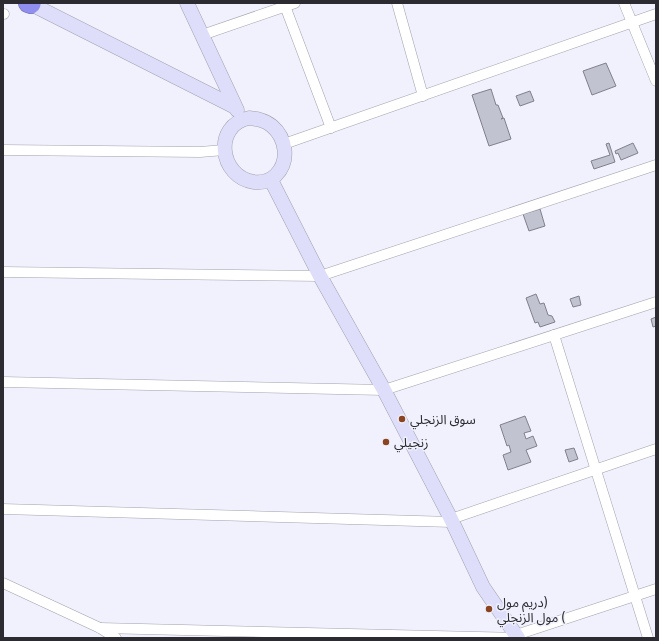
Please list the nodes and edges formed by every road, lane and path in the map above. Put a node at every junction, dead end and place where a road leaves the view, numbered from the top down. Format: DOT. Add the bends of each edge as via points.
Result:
graph roads {
  1 [pos="29,3"];
  2 [pos="186,3"];
  3 [pos="294,3"];
  4 [pos="397,3"];
  5 [pos="624,3"];
  6 [pos="284,6"];
  7 [pos="656,14"];
  8 [pos="632,23"];
  9 [pos="202,35"];
  10 [pos="656,81"];
  11 [pos="423,96"];
  12 [pos="238,113"];
  13 [pos="331,128"];
  14 [pos="284,144"];
  15 [pos="3,150"];
  16 [pos="224,150"];
  17 [pos="656,165"];
  18 [pos="271,180"];
  19 [pos="3,272"];
  20 [pos="320,276"];
  21 [pos="656,302"];
  22 [pos="554,335"];
  23 [pos="3,382"];
  24 [pos="384,390"];
  25 [pos="656,449"];
  26 [pos="596,470"];
  27 [pos="3,509"];
  28 [pos="452,521"];
  29 [pos="3,582"];
  30 [pos="656,589"];
  31 [pos="635,596"];
  32 [pos="100,628"];
  33 [pos="360,636"];
  34 [pos="517,637"];
  35 [pos="116,638"];
  36 [pos="648,638"];
  1 -- 12 [label="main road"];
  2 -- 9 [label="main road"];
  3 -- 6 [label="street"];
  4 -- 11 [label="street"];
  5 -- 8 [label="street"];
  6 -- 9 [label="street"];
  6 -- 13 [label="street"];
  7 -- 8 [label="street"];
  8 -- 10 [label="street"];
  8 -- 11 [label="street"];
  9 -- 12 [label="main road"];
  11 -- 13 [label="street"];
  12 -- 14 [label="main road" via="249,118 261,119 271,125"];
  12 -- 16 [label="main road" via="225,139"];
  13 -- 14 [label="street"];
  14 -- 18 [label="main road" via="283,164"];
  15 -- 16 [label="street"];
  16 -- 18 [label="main road" via="226,160 240,177 250,181"];
  17 -- 20 [label="street"];
  18 -- 20 [label="main road"];
  19 -- 20 [label="street"];
  20 -- 24 [label="main road"];
  21 -- 22 [label="street"];
  22 -- 24 [label="street"];
  22 -- 26 [label="street"];
  23 -- 24 [label="street"];
  24 -- 28 [label="main road"];
  25 -- 26 [label="street"];
  26 -- 28 [label="street"];
  26 -- 31 [label="street"];
  27 -- 28 [label="street"];
  28 -- 34 [label="main road" via="483,587"];
  29 -- 32 [label="street"];
  30 -- 31 [label="street"];
  31 -- 34 [label="street"];
  31 -- 36 [label="street"];
  32 -- 33 [label="street"];
  32 -- 35 [label="street"];
  33 -- 34 [label="street"];
}
